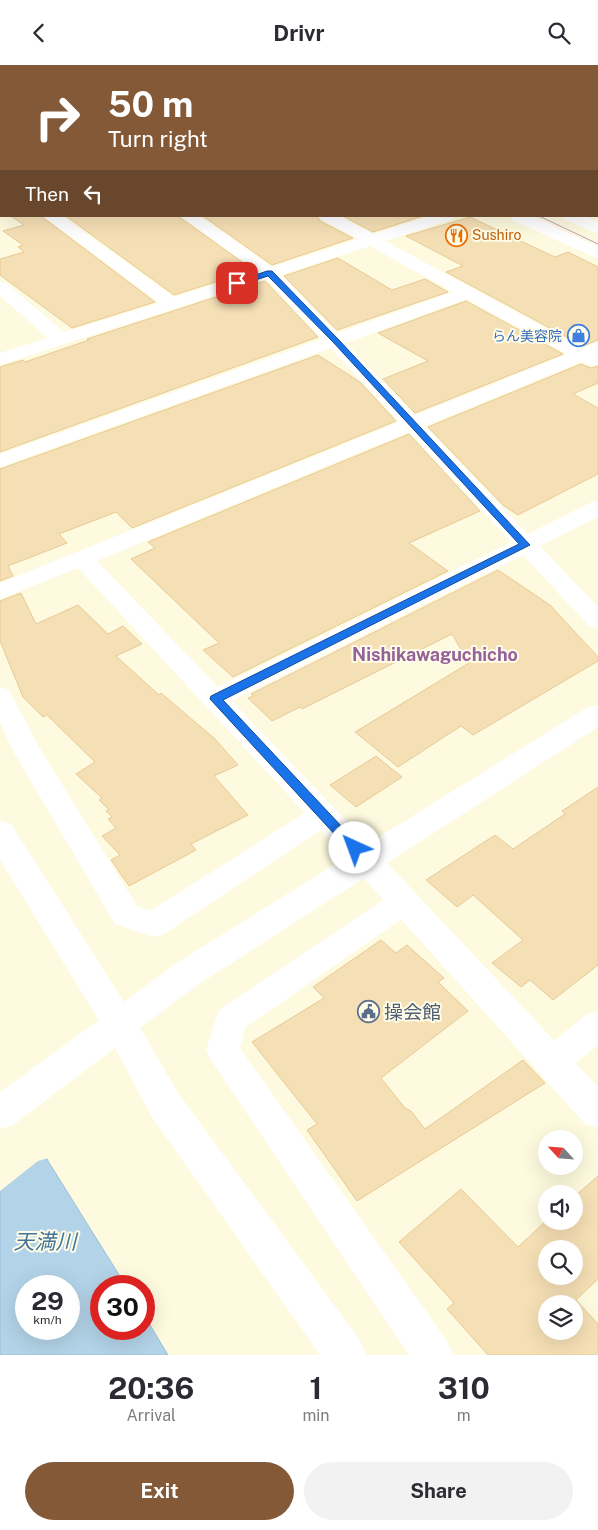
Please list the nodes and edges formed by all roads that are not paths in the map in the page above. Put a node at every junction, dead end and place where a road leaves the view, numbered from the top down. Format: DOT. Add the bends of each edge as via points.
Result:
graph roads {
  1 [pos="52,217"];
  2 [pos="189,217"];
  3 [pos="329,217"];
  4 [pos="444,217"];
  5 [pos="520,217"];
  6 [pos="573,217"];
  7 [pos="598,229"];
  8 [pos="370,241"];
  9 [pos="598,254"];
  10 [pos="270,273"];
  11 [pos="0,287"];
  12 [pos="466,293"];
  13 [pos="172,304"];
  14 [pos="62,340"];
  15 [pos="335,341"];
  16 [pos="592,355"];
  17 [pos="0,359"];
  18 [pos="412,425"];
  19 [pos="0,461"];
  20 [pos="598,508"];
  21 [pos="525,545"];
  22 [pos="83,560"];
  23 [pos="0,592"];
  24 [pos="598,621"];
  25 [pos="0,696"];
  26 [pos="215,699"];
  27 [pos="598,714"];
  28 [pos="323,815"];
  29 [pos="0,832"];
  30 [pos="367,861"];
  31 [pos="405,901"];
  32 [pos="119,1023"];
  33 [pos="598,1025"];
  34 [pos="552,1062"];
  35 [pos="598,1112"];
  36 [pos="0,1113"];
  37 [pos="345,1355"];
  38 [pos="433,1355"];
  1 -- 13 [label="street"];
  2 -- 10 [label="street"];
  3 -- 8 [label="street"];
  4 -- 8 [label="street"];
  5 -- 9 [label="street"];
  6 -- 7 [label="street"];
  8 -- 10 [label="street"];
  8 -- 12 [label="street"];
  10 -- 13 [label="street"];
  10 -- 15 [label="street"];
  11 -- 14 [label="street"];
  12 -- 15 [label="street"];
  12 -- 16 [label="street"];
  13 -- 14 [label="street"];
  14 -- 17 [label="street"];
  15 -- 18 [label="street"];
  15 -- 19 [label="street"];
  16 -- 18 [label="street"];
  18 -- 21 [label="street"];
  18 -- 22 [label="street"];
  20 -- 21 [label="street"];
  21 -- 24 [label="street"];
  21 -- 26 [label="street"];
  22 -- 23 [label="street"];
  22 -- 26 [label="street"];
  25 -- 28 [label="street" via="22,742 126,915 153,925"];
  26 -- 28 [label="street"];
  27 -- 30 [label="street"];
  28 -- 30 [label="street"];
  29 -- 32 [label="street"];
  30 -- 31 [label="street"];
  30 -- 32 [label="street" via="187,974"];
  31 -- 34 [label="street"];
  31 -- 38 [label="street" via="231,1020 223,1050"];
  32 -- 36 [label="street"];
  32 -- 37 [label="street" via="165,1105"];
  33 -- 34 [label="street"];
  34 -- 35 [label="street"];
}
